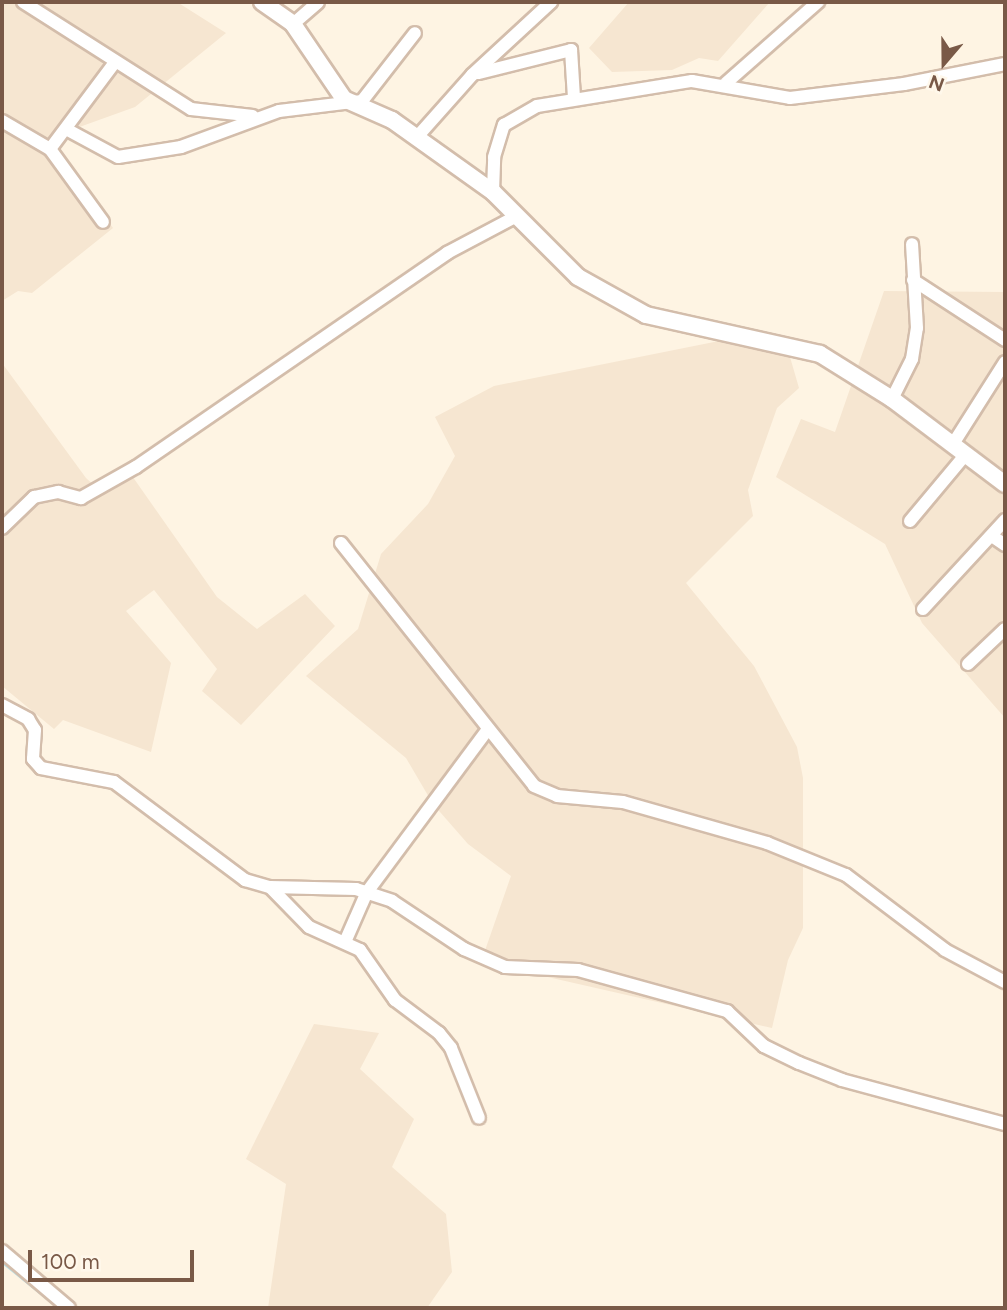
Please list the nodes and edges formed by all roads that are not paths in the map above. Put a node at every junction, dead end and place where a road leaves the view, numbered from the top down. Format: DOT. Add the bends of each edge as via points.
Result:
graph roads {
  1 [pos="23,2"];
  2 [pos="262,2"];
  3 [pos="318,2"];
  4 [pos="551,2"];
  5 [pos="818,2"];
  6 [pos="293,24"];
  7 [pos="415,33"];
  8 [pos="115,62"];
  9 [pos="1005,64"];
  10 [pos="472,75"];
  11 [pos="726,83"];
  12 [pos="574,98"];
  13 [pos="344,99"];
  14 [pos="256,116"];
  15 [pos="2,121"];
  16 [pos="66,129"];
  17 [pos="417,137"];
  18 [pos="50,149"];
  19 [pos="493,192"];
  20 [pos="517,216"];
  21 [pos="103,222"];
  22 [pos="912,244"];
  23 [pos="913,281"];
  24 [pos="1005,340"];
  25 [pos="1005,362"];
  26 [pos="892,398"];
  27 [pos="960,449"];
  28 [pos="1005,484"];
  29 [pos="1005,520"];
  30 [pos="910,521"];
  31 [pos="2,528"];
  32 [pos="992,536"];
  33 [pos="341,543"];
  34 [pos="1005,545"];
  35 [pos="923,609"];
  36 [pos="1005,629"];
  37 [pos="968,664"];
  38 [pos="2,705"];
  39 [pos="488,729"];
  40 [pos="270,887"];
  41 [pos="367,892"];
  42 [pos="345,942"];
  43 [pos="1005,982"];
  44 [pos="479,1118"];
  45 [pos="1005,1124"];
  46 [pos="2,1251"];
  47 [pos="69,1308"];
  1 -- 8 [label="street"];
  2 -- 6 [label="street"];
  3 -- 6 [label="street"];
  4 -- 10 [label="street"];
  5 -- 11 [label="street"];
  6 -- 13 [label="street"];
  7 -- 13 [label="street" via="362,101"];
  8 -- 14 [label="street" via="191,109"];
  8 -- 16 [label="street"];
  9 -- 11 [label="street" via="904,85 790,98"];
  10 -- 12 [label="street" via="571,50"];
  10 -- 17 [label="street"];
  11 -- 12 [label="street" via="692,81"];
  12 -- 19 [label="street" via="537,106 504,125 494,157"];
  13 -- 14 [label="street"];
  13 -- 17 [label="street"];
  14 -- 16 [label="street" via="181,147 118,157"];
  15 -- 18 [label="street"];
  16 -- 18 [label="street"];
  17 -- 19 [label="street"];
  18 -- 21 [label="street"];
  19 -- 20 [label="street"];
  20 -- 26 [label="street" via="578,277 646,315 820,354"];
  20 -- 31 [label="street" via="447,253 136,467 81,498 58,492 34,497"];
  22 -- 23 [label="street"];
  23 -- 24 [label="street"];
  23 -- 26 [label="street" via="914,352"];
  25 -- 27 [label="street"];
  26 -- 27 [label="street"];
  27 -- 28 [label="street"];
  27 -- 30 [label="street"];
  29 -- 32 [label="street"];
  32 -- 34 [label="street"];
  32 -- 35 [label="street"];
  33 -- 39 [label="street"];
  36 -- 37 [label="street"];
  38 -- 40 [label="street" via="28,719 36,730 33,759 41,768 114,782 245,880"];
  39 -- 41 [label="street"];
  39 -- 43 [label="street" via="534,786 547,793 623,802 767,843 846,875 945,950"];
  40 -- 41 [label="street"];
  40 -- 42 [label="street" via="309,927"];
  41 -- 42 [label="street"];
  41 -- 45 [label="street" via="392,901 482,959 505,967 578,970 727,1011 764,1046 799,1063"];
  42 -- 44 [label="street" via="360,950 405,1011 451,1048"];
  46 -- 47 [label="street"];
}
